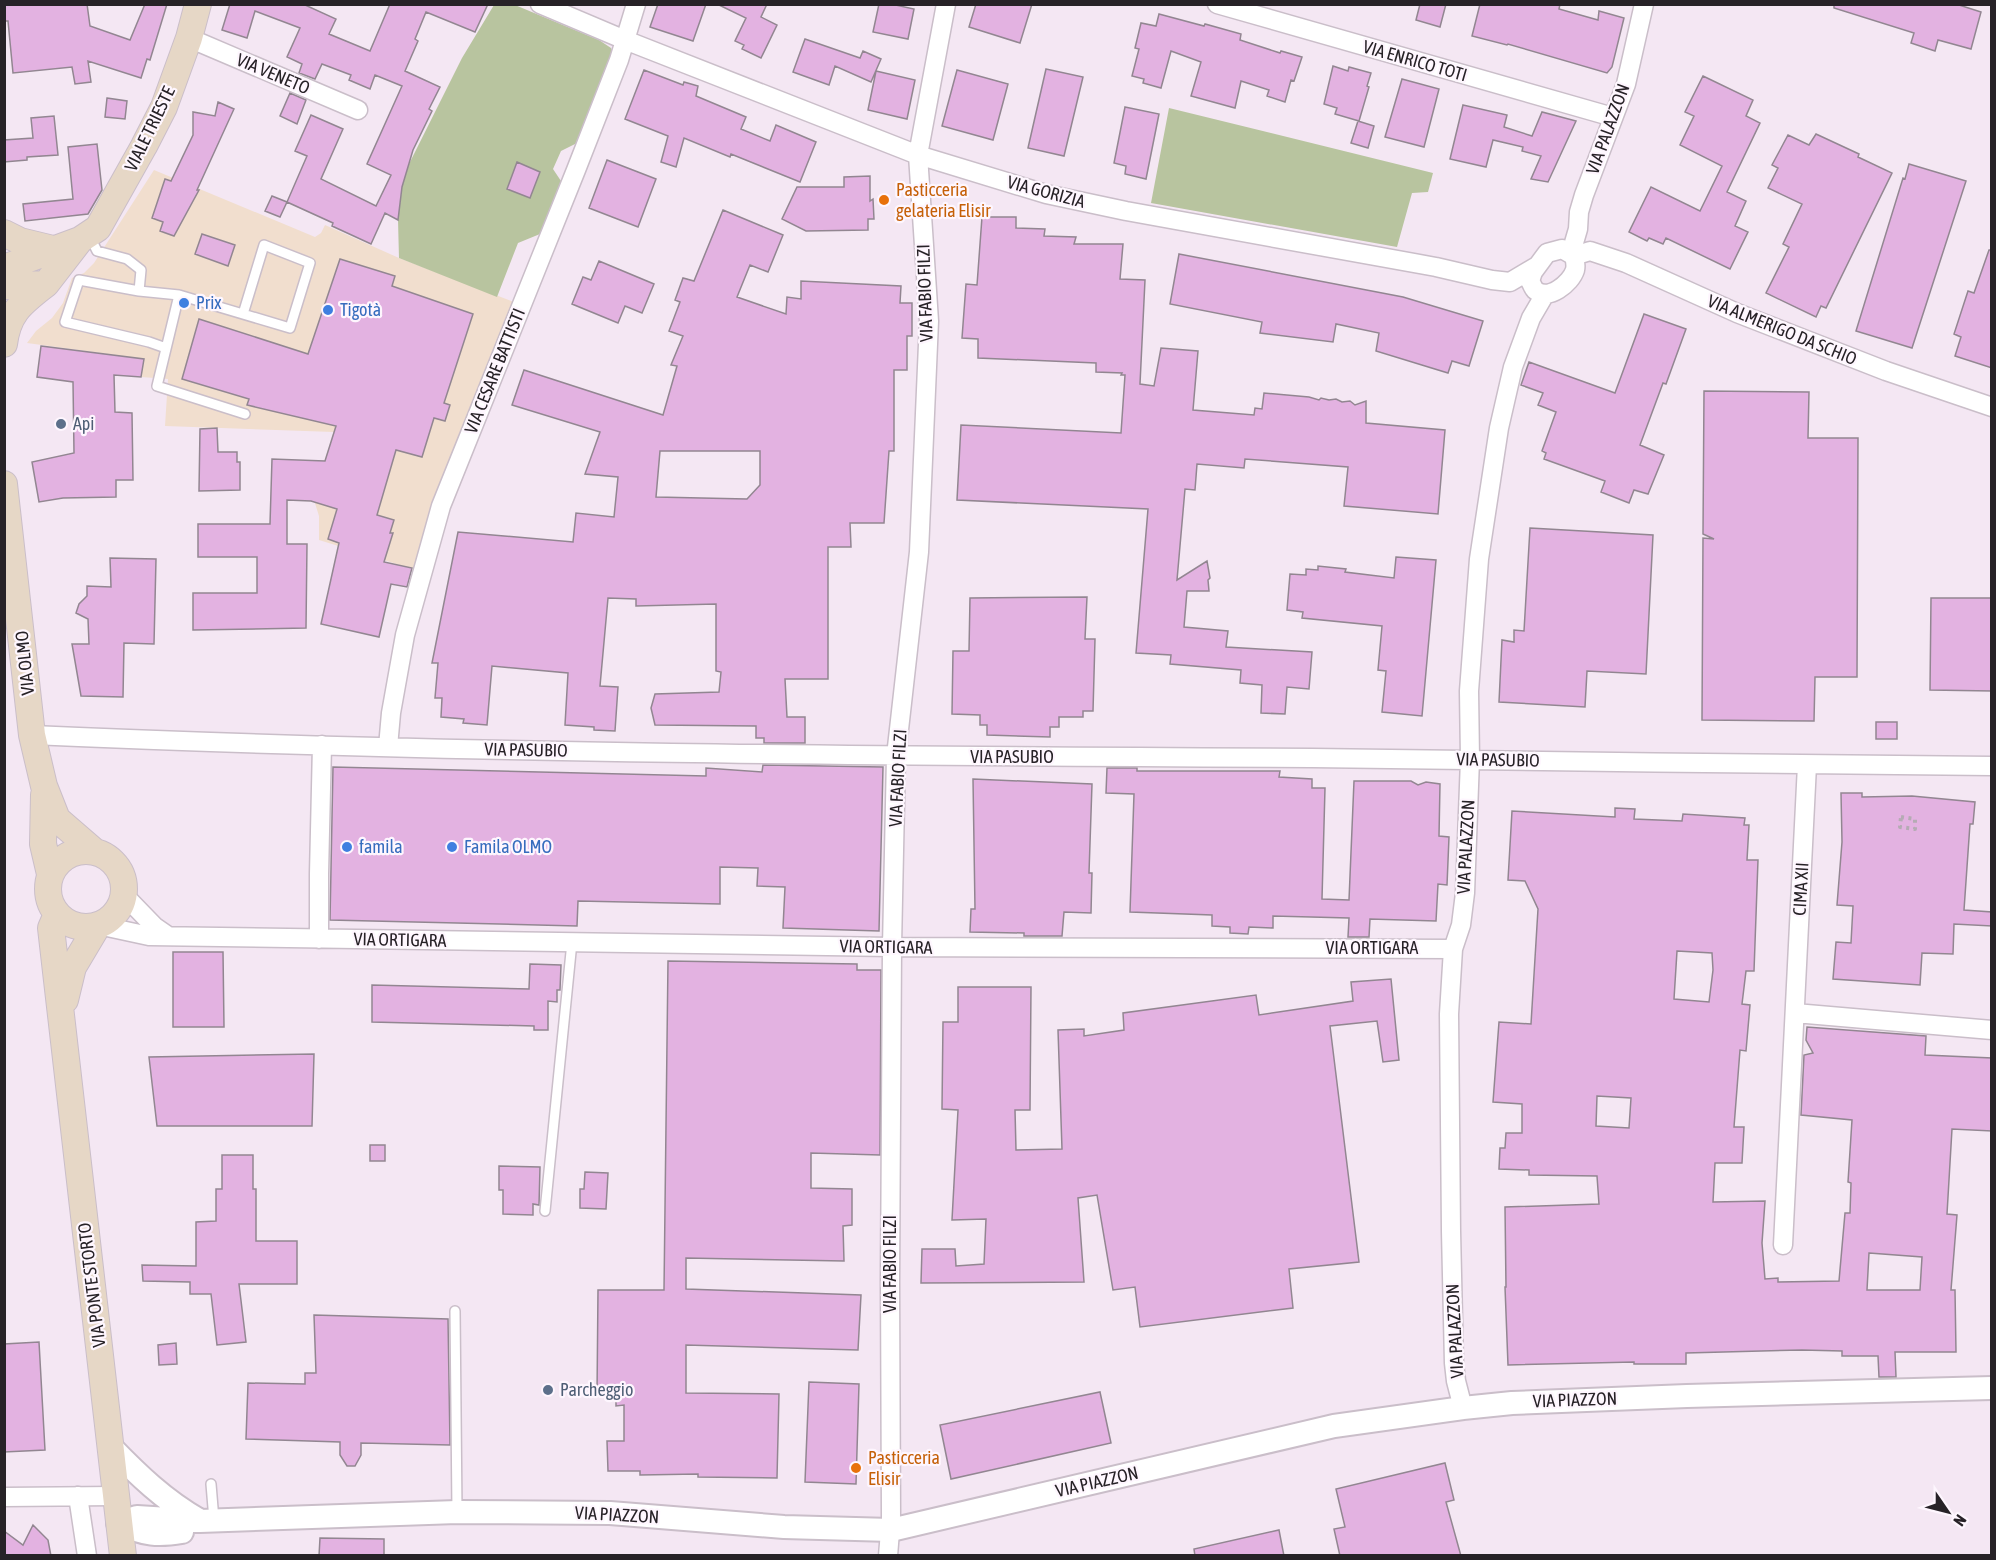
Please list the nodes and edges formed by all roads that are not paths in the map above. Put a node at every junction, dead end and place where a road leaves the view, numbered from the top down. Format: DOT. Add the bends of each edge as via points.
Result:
graph roads {
  1 [pos="198,4"];
  2 [pos="540,4"];
  3 [pos="636,4"];
  4 [pos="946,4"];
  5 [pos="1217,4"];
  6 [pos="1644,4"];
  7 [pos="189,38"];
  8 [pos="625,40"];
  9 [pos="357,110"];
  10 [pos="1613,117"];
  11 [pos="918,155"];
  12 [pos="4,233"];
  13 [pos="84,237"];
  14 [pos="53,249"];
  15 [pos="1573,254"];
  16 [pos="1537,266"];
  17 [pos="4,268"];
  18 [pos="46,284"];
  19 [pos="4,286"];
  20 [pos="139,291"];
  21 [pos="1545,294"];
  22 [pos="179,295"];
  23 [pos="243,314"];
  24 [pos="4,344"];
  25 [pos="166,348"];
  26 [pos="1992,407"];
  27 [pos="245,414"];
  28 [pos="4,484"];
  29 [pos="32,735"];
  30 [pos="322,745"];
  31 [pos="388,747"];
  32 [pos="896,756"];
  33 [pos="1470,759"];
  34 [pos="1807,765"];
  35 [pos="1992,766"];
  36 [pos="42,778"];
  37 [pos="94,851"];
  38 [pos="50,874"];
  39 [pos="124,895"];
  40 [pos="57,914"];
  41 [pos="98,925"];
  42 [pos="168,936"];
  43 [pos="319,939"];
  44 [pos="572,942"];
  45 [pos="892,947"];
  46 [pos="1453,948"];
  47 [pos="1795,1013"];
  48 [pos="61,1015"];
  49 [pos="1992,1030"];
  50 [pos="545,1211"];
  51 [pos="1784,1245"];
  52 [pos="455,1311"];
  53 [pos="1992,1388"];
  54 [pos="1463,1408"];
  55 [pos="110,1446"];
  56 [pos="211,1484"];
  57 [pos="78,1496"];
  58 [pos="115,1496"];
  59 [pos="4,1497"];
  60 [pos="457,1512"];
  61 [pos="118,1523"];
  62 [pos="199,1524"];
  63 [pos="891,1530"];
  64 [pos="87,1556"];
  65 [pos="123,1556"];
  66 [pos="159,1556"];
  67 [pos="888,1556"];
  1 -- 7 [label="main road, VIALE TRIESTE"];
  2 -- 8 [label="street, VIA GORIZIA"];
  3 -- 8 [label="street, VIA CESARE BATTISTI"];
  4 -- 11 [label="street, VIA FABIO FILZI"];
  5 -- 10 [label="street, VIA ENRICO TOTI"];
  6 -- 10 [label="street, VIA PALAZZON" via="1626,84"];
  7 -- 9 [label="street, VIA VENETO"];
  7 -- 13 [label="main road, VIALE TRIESTE" via="164,107 144,146 98,228"];
  8 -- 11 [label="street, VIA GORIZIA"];
  8 -- 31 [label="street, VIA CESARE BATTISTI" via="441,506 405,635"];
  10 -- 15 [label="street, VIA PALAZZON" via="1584,195"];
  11 -- 16 [label="street, VIA GORIZIA" via="1091,204 1492,280 1510,282"];
  11 -- 32 [label="street, VIA FABIO FILZI" via="928,321 919,552"];
  12 -- 14 [label="main road"];
  13 -- 14 [label="main road"];
  13 -- 18 [label="main road, VIALE TRIESTE"];
  13 -- 20 [label="lane" via="98,251 128,259 141,270"];
  14 -- 17 [label="main road"];
  15 -- 16 [label="street" via="1562,249 1547,253"];
  15 -- 21 [label="street" via="1575,269 1571,277 1556,291"];
  15 -- 26 [label="street, VIA ALMERIGO DA SCHIO" via="1590,251 1626,263 1695,295 1886,371"];
  16 -- 21 [label="street" via="1530,281 1536,291"];
  18 -- 19 [label="main road"];
  18 -- 24 [label="main road, VIALE TRIESTE" via="19,305 6,329"];
  20 -- 22 [label="lane"];
  20 -- 25 [label="lane" via="79,280 65,322"];
  21 -- 33 [label="street, VIA PALAZZON" via="1531,318 1513,368 1499,428 1479,559 1469,691"];
  22 -- 23 [label="lane"];
  22 -- 25 [label="lane"];
  23 -- 23 [label="lane" via="290,328 310,263 264,245"];
  25 -- 27 [label="lane" via="157,386"];
  28 -- 29 [label="main road, VIA OLMO"];
  29 -- 30 [label="street, VIA PASUBIO"];
  29 -- 36 [label="main road, VIA OLMO"];
  30 -- 31 [label="street, VIA PASUBIO"];
  30 -- 43 [label="street"];
  31 -- 32 [label="street, VIA PASUBIO"];
  32 -- 33 [label="street, VIA PASUBIO"];
  32 -- 45 [label="street, VIA FABIO FILZI"];
  33 -- 34 [label="street, VIA PASUBIO"];
  33 -- 46 [label="street, VIA PALAZZON" via="1465,893"];
  34 -- 35 [label="street, VIA PASUBIO"];
  34 -- 47 [label="street, CIMA XII"];
  36 -- 37 [label="main road" via="57,819"];
  36 -- 38 [label="main road, VIA PONTE STORTO" via="43,844"];
  37 -- 38 [label="main road" via="68,855"];
  37 -- 39 [label="main road" via="114,862 121,872"];
  38 -- 40 [label="main road, VIA PONTE STORTO" via="48,895"];
  39 -- 41 [label="main road, VIA PONTE STORTO" via="115,914"];
  39 -- 42 [label="street"];
  40 -- 41 [label="main road" via="78,926"];
  40 -- 48 [label="main road, VIA PONTE STORTO" via="51,928"];
  41 -- 42 [label="street"];
  41 -- 48 [label="main road, VIA PONTE STORTO" via="73,967"];
  42 -- 43 [label="street, VIA ORTIGARA"];
  43 -- 44 [label="street, VIA ORTIGARA"];
  44 -- 45 [label="street, VIA ORTIGARA"];
  44 -- 50 [label="lane"];
  45 -- 46 [label="street, VIA ORTIGARA"];
  45 -- 63 [label="street, VIA FABIO FILZI"];
  46 -- 54 [label="street, VIA PALAZZON" via="1449,1014 1451,1231 1454,1363"];
  47 -- 49 [label="street"];
  47 -- 51 [label="street, CIMA XII"];
  48 -- 55 [label="main road, VIA PONTE STORTO"];
  52 -- 60 [label="lane"];
  53 -- 54 [label="street, VIA PIAZZON" via="1512,1402"];
  54 -- 63 [label="street, VIA PIAZZON" via="1334,1426"];
  55 -- 58 [label="main road, VIA PONTE STORTO"];
  55 -- 62 [label="street"];
  56 -- 62 [label="lane"];
  57 -- 58 [label="street"];
  57 -- 59 [label="street"];
  57 -- 64 [label="street"];
  58 -- 61 [label="main road, VIA PONTE STORTO"];
  60 -- 62 [label="street, VIA PIAZZON"];
  60 -- 63 [label="street, VIA PIAZZON" via="610,1513 784,1527"];
  61 -- 62 [label="street, VIA PIAZZON" via="159,1536"];
  61 -- 65 [label="main road, VIA PONTE STORTO"];
  62 -- 66 [label="street"];
  63 -- 67 [label="street, VIA FABIO FILZI"];
}
